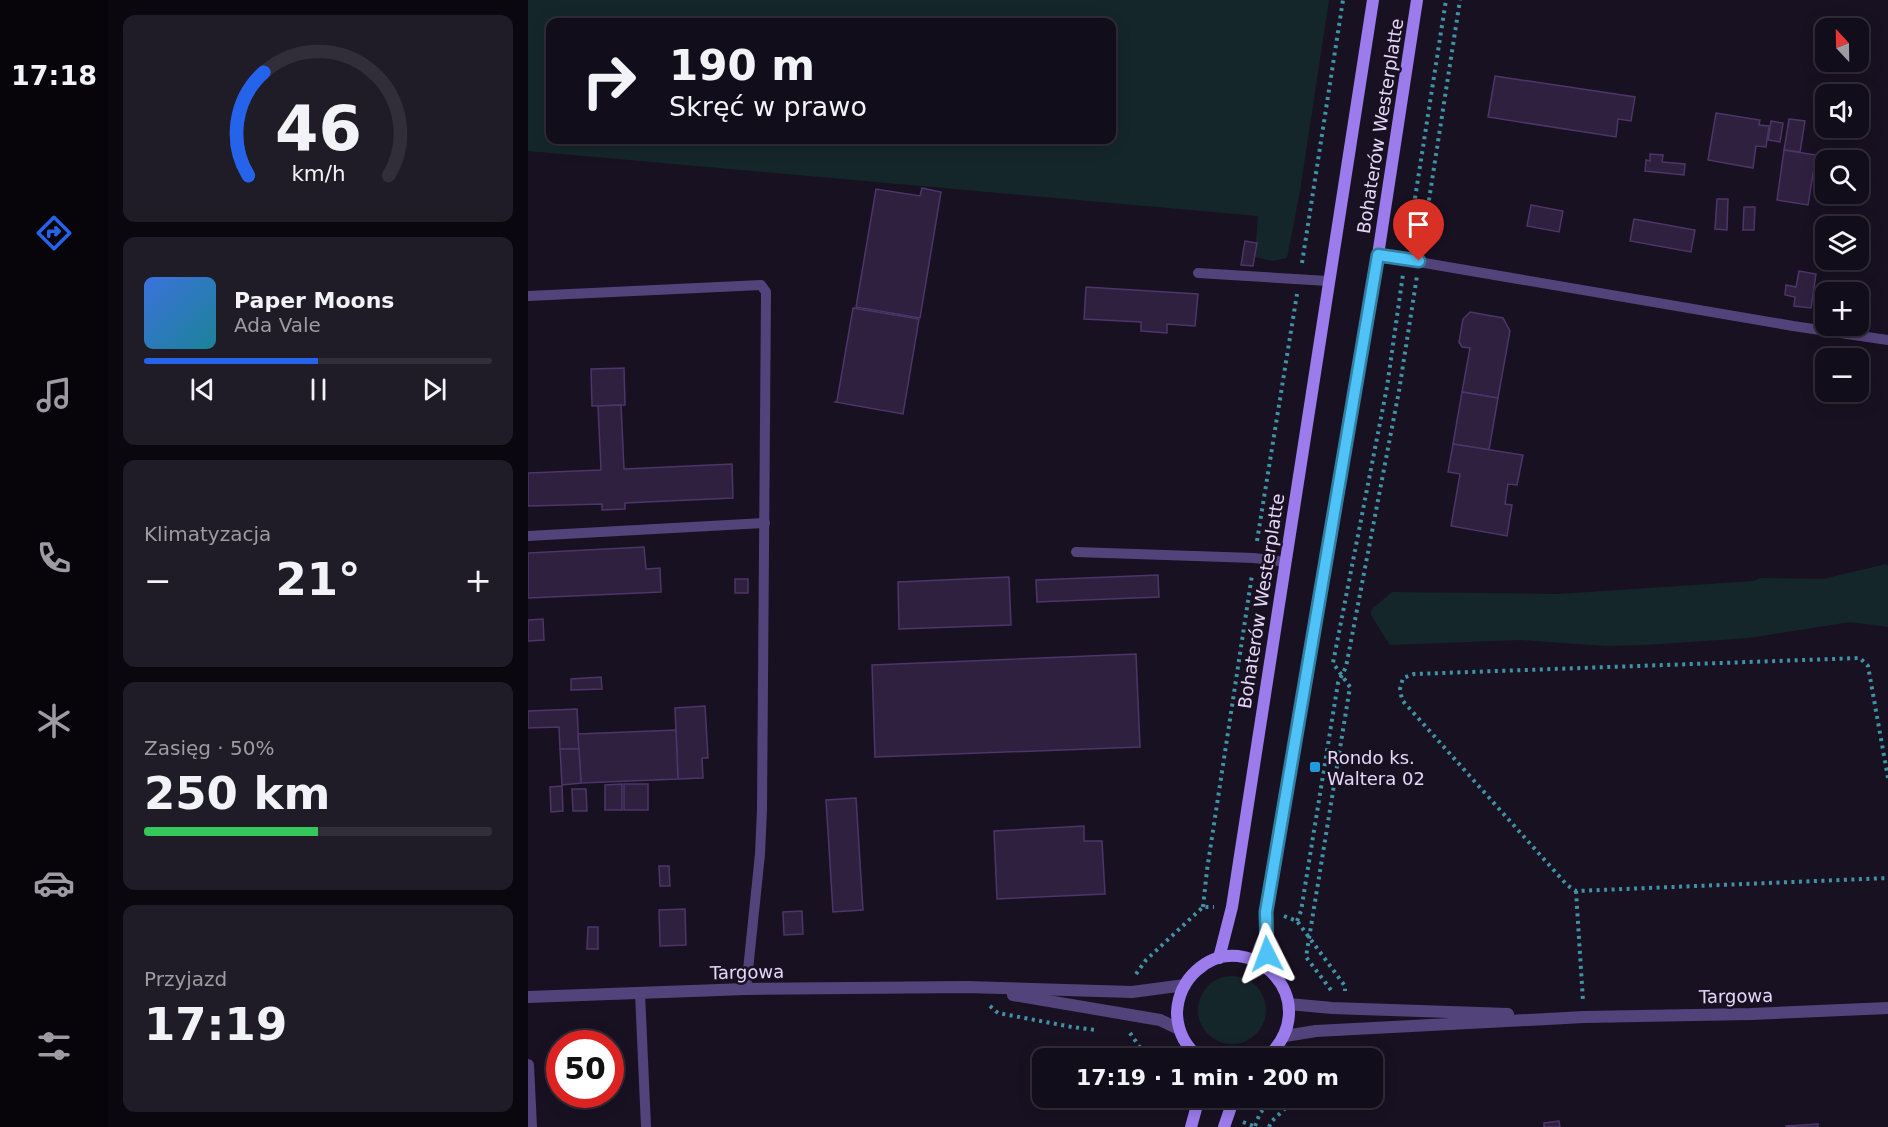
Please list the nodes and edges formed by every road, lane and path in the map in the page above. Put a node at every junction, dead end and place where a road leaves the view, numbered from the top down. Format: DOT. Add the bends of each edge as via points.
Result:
graph roads {
  1 [pos="1343,0"];
  2 [pos="1372,0"];
  3 [pos="1418,0"];
  4 [pos="1446,0"];
  5 [pos="1460,0"];
  6 [pos="1378,255"];
  7 [pos="1405,259"];
  8 [pos="1419,261"];
  9 [pos="1198,273"];
  10 [pos="1299,280"];
  11 [pos="1328,281"];
  12 [pos="528,296"];
  13 [pos="1888,340"];
  14 [pos="765,523"];
  15 [pos="528,536"];
  16 [pos="1076,552"];
  17 [pos="1254,558"];
  18 [pos="1285,562"];
  19 [pos="1342,676"];
  20 [pos="1888,778"];
  21 [pos="1888,878"];
  22 [pos="1576,891"];
  23 [pos="1203,907"];
  24 [pos="1297,921"];
  25 [pos="1308,935"];
  26 [pos="1220,958"];
  27 [pos="1268,969"];
  28 [pos="1185,985"];
  29 [pos="967,987"];
  30 [pos="746,989"];
  31 [pos="640,993"];
  32 [pos="528,997"];
  33 [pos="1289,1004"];
  34 [pos="1888,1008"];
  35 [pos="1584,1017"];
  36 [pos="1179,1029"];
  37 [pos="1285,1036"];
  38 [pos="1189,1048"];
  39 [pos="1277,1048"];
  40 [pos="528,1065"];
  41 [pos="1196,1108"];
  42 [pos="1231,1108"];
  43 [pos="1265,1108"];
  44 [pos="1286,1108"];
  45 [pos="531,1127"];
  46 [pos="646,1127"];
  47 [pos="1191,1127"];
  48 [pos="1224,1127"];
  49 [pos="1255,1127"];
  50 [pos="1269,1127"];
  1 -- 10 [label="path"];
  2 -- 11 [label="main road, Bohaterów Westerplatte"];
  3 -- 6 [label="main road, Bohaterów Westerplatte"];
  4 -- 7 [label="path"];
  5 -- 8 [label="path"];
  6 -- 7 [label="lane"];
  6 -- 27 [label="main road, Bohaterów Westerplatte" via="1266,912"];
  7 -- 8 [label="lane"];
  7 -- 19 [label="path" via="1387,387 1333,663"];
  8 -- 13 [label="lane"];
  8 -- 19 [label="path" via="1396,402"];
  9 -- 10 [label="lane"];
  10 -- 11 [label="lane"];
  10 -- 17 [label="path"];
  11 -- 18 [label="main road, Bohaterów Westerplatte"];
  12 -- 14 [label="lane" via="765,287"];
  14 -- 15 [label="lane"];
  14 -- 30 [label="lane" via="762,809"];
  16 -- 17 [label="lane"];
  17 -- 18 [label="lane"];
  17 -- 23 [label="path"];
  18 -- 26 [label="main road, Bohaterów Westerplatte" via="1232,908"];
  19 -- 24 [label="path"];
  19 -- 25 [label="path" via="1350,687"];
  20 -- 22 [label="path" via="1868,666 1860,658 1414,674 1403,678 1402,700"];
  21 -- 22 [label="path"];
  22 -- 35 [label="path"];
  26 -- 27 [label="main road" via="1245,958"];
  26 -- 28 [label="main road" via="1199,968"];
  27 -- 33 [label="main road" via="1282,984"];
  28 -- 29 [label="street, Targowa" via="1132,992"];
  28 -- 36 [label="main road" via="1178,1006"];
  29 -- 30 [label="street, Targowa"];
  29 -- 36 [label="street, Targowa" via="1150,1018"];
  30 -- 31 [label="street, Targowa"];
  31 -- 32 [label="street, Targowa"];
  31 -- 46 [label="lane"];
  33 -- 35 [label="street, Targowa"];
  33 -- 37 [label="main road"];
  34 -- 35 [label="street, Targowa"];
  35 -- 37 [label="street, Targowa" via="1316,1031"];
  36 -- 38 [label="main road"];
  37 -- 39 [label="main road"];
  40 -- 45 [label="street"];
  41 -- 47 [label="main road"];
  42 -- 48 [label="main road"];
  43 -- 49 [label="path"];
  44 -- 50 [label="path"];
}
